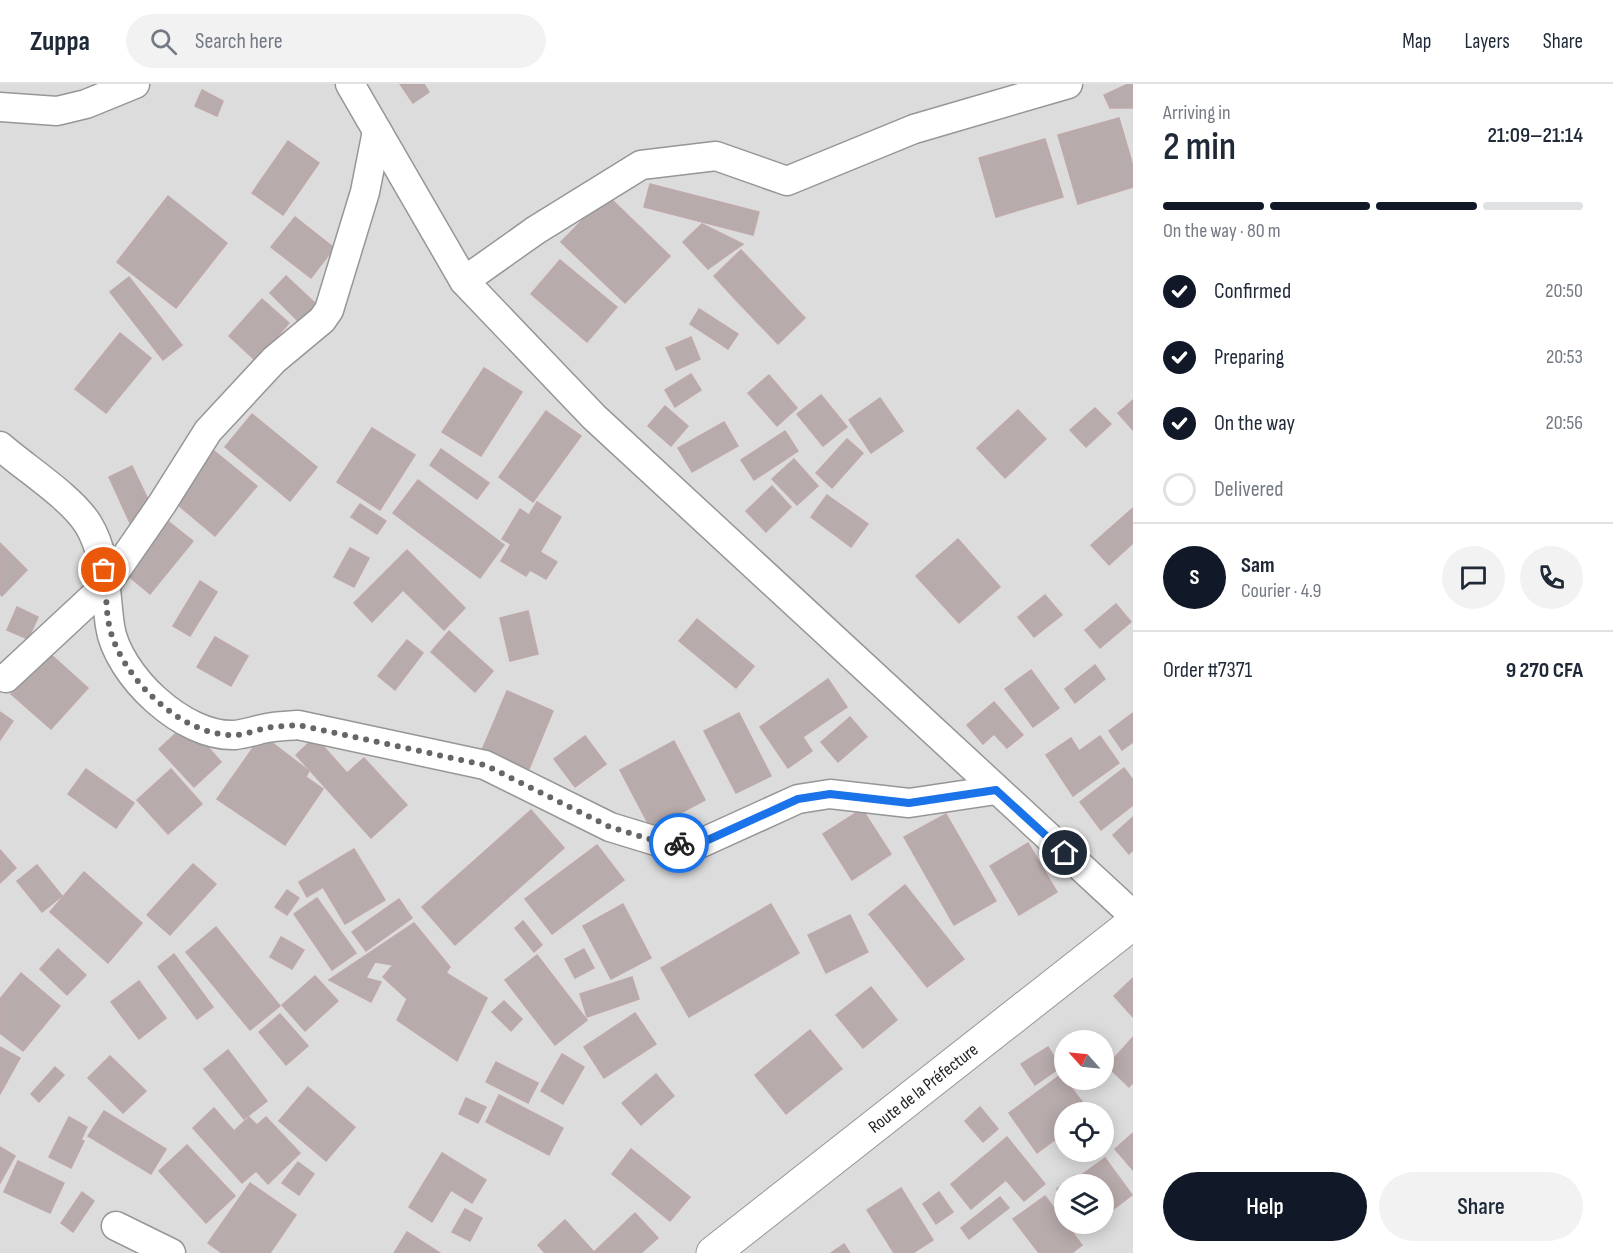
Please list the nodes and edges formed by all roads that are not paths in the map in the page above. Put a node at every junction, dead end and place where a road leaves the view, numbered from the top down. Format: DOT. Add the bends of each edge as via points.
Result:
graph roads {
  1 [pos="135,84"];
  2 [pos="350,84"];
  3 [pos="1068,84"];
  4 [pos="0,107"];
  5 [pos="377,131"];
  6 [pos="464,281"];
  7 [pos="0,446"];
  8 [pos="106,585"];
  9 [pos="6,678"];
  10 [pos="996,790"];
  11 [pos="1133,915"];
  12 [pos="1133,923"];
  13 [pos="116,1226"];
  14 [pos="171,1253"];
  15 [pos="713,1253"];
  1 -- 4 [label="street" via="57,111"];
  2 -- 5 [label="street"];
  3 -- 6 [label="street" via="914,129 787,181 716,156 641,165 536,230"];
  5 -- 6 [label="street"];
  5 -- 8 [label="street" via="365,192 329,310 253,381 208,430"];
  6 -- 10 [label="street" via="594,417"];
  7 -- 8 [label="street" via="88,524 101,554"];
  8 -- 9 [label="street"];
  8 -- 10 [label="street" via="110,629 126,664 149,694 206,731 235,735 298,725 485,765 610,827 659,842 699,844 798,799 830,794 909,803"];
  10 -- 11 [label="street"];
  12 -- 15 [label="street, Route de la Préfecture"];
  13 -- 14 [label="street"];
}
